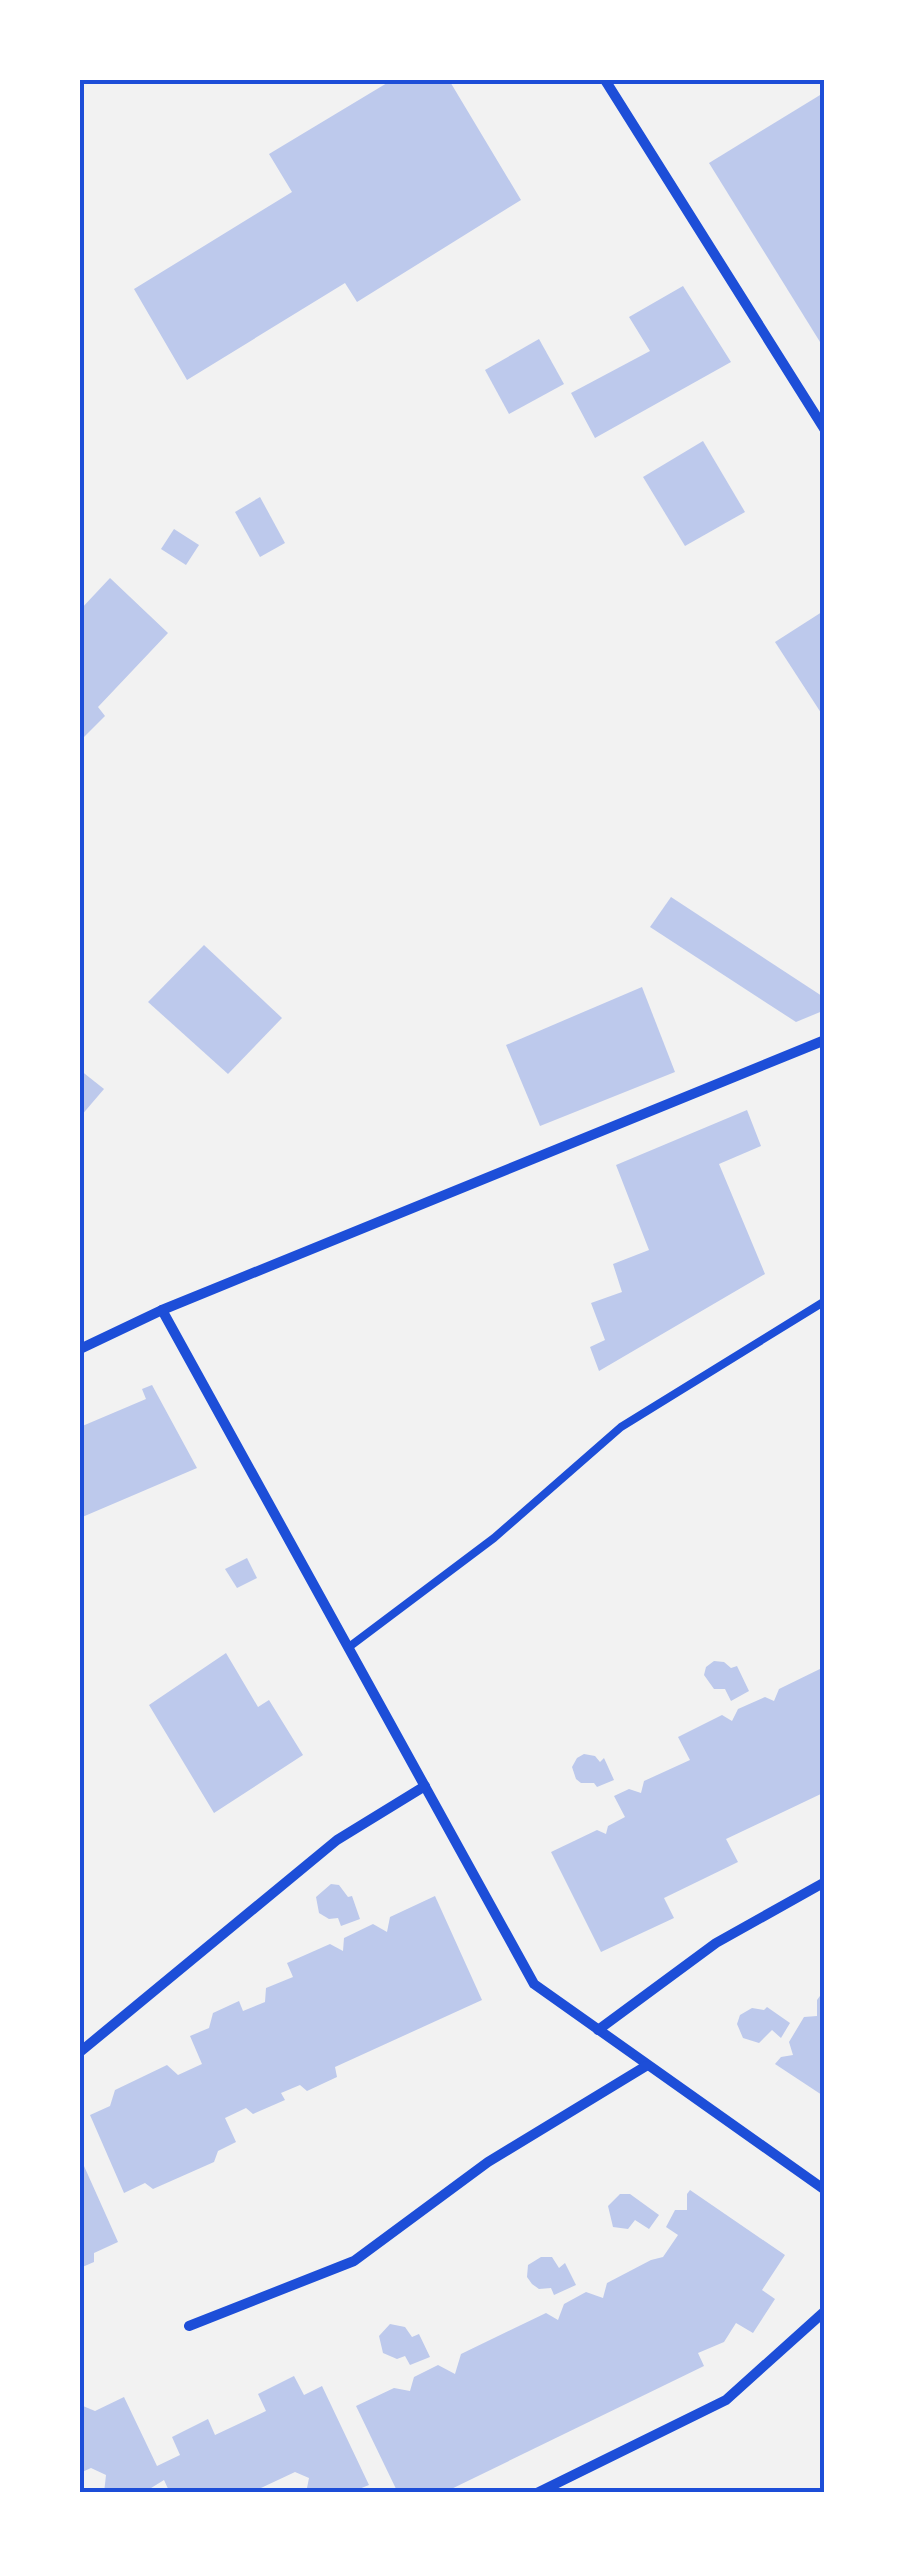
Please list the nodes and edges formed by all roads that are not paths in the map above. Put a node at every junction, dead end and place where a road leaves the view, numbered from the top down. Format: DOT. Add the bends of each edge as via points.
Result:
graph roads {
  1 [pos="606,80"];
  2 [pos="825,430"];
  3 [pos="825,1040"];
  4 [pos="825,1302"];
  5 [pos="162,1310"];
  6 [pos="80,1349"];
  7 [pos="349,1648"];
  8 [pos="425,1786"];
  9 [pos="825,1882"];
  10 [pos="598,2030"];
  11 [pos="80,2052"];
  12 [pos="646,2066"];
  13 [pos="825,2190"];
  14 [pos="825,2311"];
  15 [pos="189,2326"];
  16 [pos="537,2493"];
  1 -- 2 [label="street"];
  3 -- 5 [label="street"];
  4 -- 7 [label="lane" via="621,1427 494,1538"];
  5 -- 6 [label="street"];
  5 -- 7 [label="street"];
  7 -- 8 [label="street"];
  8 -- 10 [label="street" via="534,1984"];
  8 -- 11 [label="street" via="337,1840"];
  9 -- 10 [label="street" via="716,1943"];
  10 -- 12 [label="street"];
  12 -- 13 [label="street"];
  12 -- 15 [label="street" via="488,2162 354,2261"];
  14 -- 16 [label="street" via="726,2400"];
}
